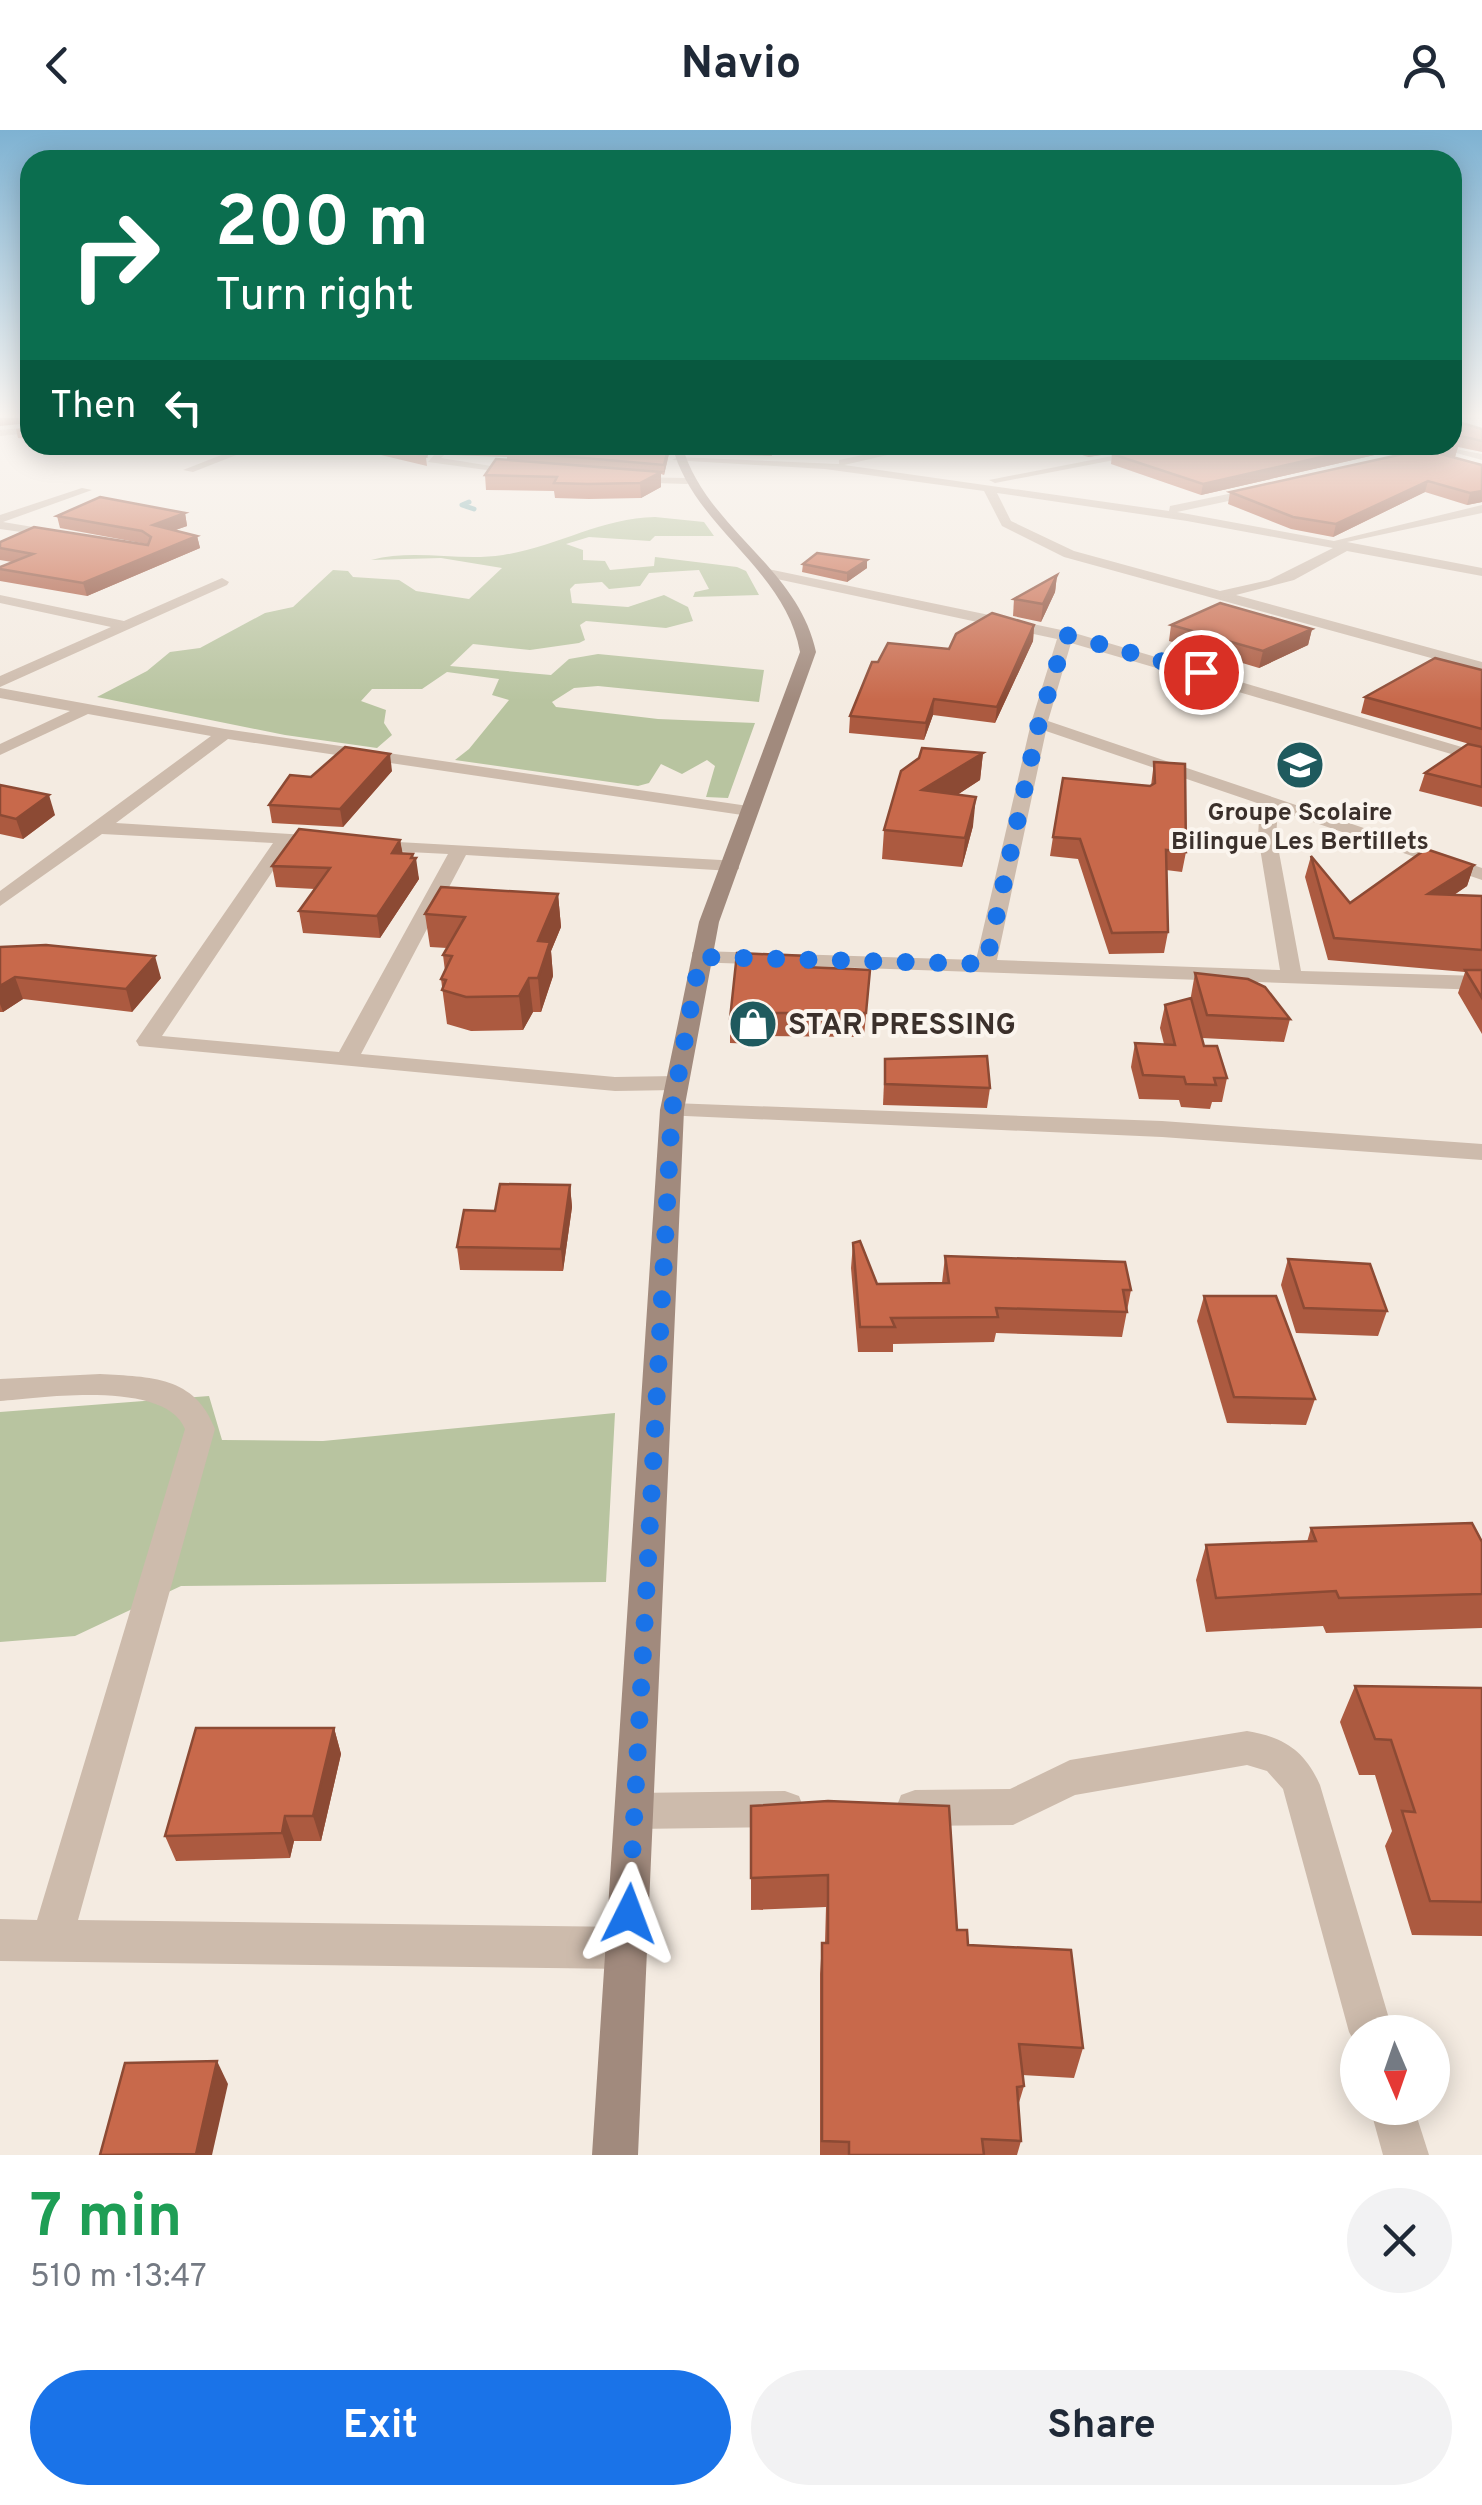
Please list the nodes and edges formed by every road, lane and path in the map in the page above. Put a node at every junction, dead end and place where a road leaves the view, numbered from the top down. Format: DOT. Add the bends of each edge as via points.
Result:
graph roads {
  1 [pos="26,512"];
  2 [pos="715,512"];
  3 [pos="1001,512"];
  4 [pos="1158,512"];
  5 [pos="1466,512"];
  6 [pos="0,522"];
  7 [pos="75,538"];
  8 [pos="1328,543"];
  9 [pos="1346,546"];
  10 [pos="1482,572"];
  11 [pos="768,574"];
  12 [pos="222,582"];
  13 [pos="1196,590"];
  14 [pos="0,599"];
  15 [pos="123,625"];
  16 [pos="1066,635"];
  17 [pos="1482,667"];
  18 [pos="0,682"];
  19 [pos="0,693"];
  20 [pos="88,708"];
  21 [pos="1039,723"];
  22 [pos="225,734"];
  23 [pos="0,750"];
  24 [pos="1482,758"];
  25 [pos="1269,800"];
  26 [pos="749,811"];
  27 [pos="99,828"];
  28 [pos="285,839"];
  29 [pos="460,849"];
  30 [pos="732,865"];
  31 [pos="1482,874"];
  32 [pos="0,900"];
  33 [pos="700,957"];
  34 [pos="986,964"];
  35 [pos="1292,978"];
  36 [pos="1482,984"];
  37 [pos="346,1061"];
  38 [pos="674,1097"];
  39 [pos="1482,1152"];
  40 [pos="0,1390"];
  41 [pos="830,1808"];
  42 [pos="869,1808"];
  43 [pos="635,1811"];
  44 [pos="0,1940"];
  45 [pos="52,1940"];
  46 [pos="627,1948"];
  47 [pos="1366,2015"];
  48 [pos="1397,2125"];
  49 [pos="615,2155"];
  50 [pos="1406,2155"];
  1 -- 6 [label="street"];
  2 -- 11 [label="main road"];
  3 -- 13 [label="street" via="1006,523 1089,561"];
  4 -- 8 [label="street"];
  5 -- 8 [label="street"];
  6 -- 7 [label="street"];
  8 -- 9 [label="street"];
  9 -- 10 [label="street"];
  9 -- 13 [label="street" via="1258,590"];
  11 -- 16 [label="street"];
  11 -- 26 [label="main road" via="802,624 808,652"];
  12 -- 15 [label="street"];
  13 -- 17 [label="street"];
  14 -- 15 [label="street"];
  15 -- 18 [label="street"];
  16 -- 21 [label="street"];
  16 -- 24 [label="street"];
  19 -- 20 [label="street"];
  20 -- 22 [label="street"];
  20 -- 23 [label="street"];
  21 -- 25 [label="street"];
  21 -- 34 [label="street"];
  22 -- 26 [label="street"];
  22 -- 27 [label="street"];
  25 -- 31 [label="street"];
  25 -- 35 [label="street" via="1267,836"];
  26 -- 30 [label="main road"];
  27 -- 28 [label="street"];
  27 -- 32 [label="street"];
  28 -- 29 [label="street"];
  28 -- 37 [label="street" via="146,1042"];
  29 -- 30 [label="street"];
  29 -- 37 [label="street"];
  30 -- 33 [label="main road"];
  33 -- 34 [label="street"];
  33 -- 38 [label="main road"];
  34 -- 35 [label="street"];
  35 -- 36 [label="street"];
  37 -- 38 [label="street" via="615,1084"];
  38 -- 39 [label="street"];
  38 -- 43 [label="main road"];
  40 -- 45 [label="street" via="67,1384 164,1392 190,1407 200,1429"];
  41 -- 43 [label="street"];
  42 -- 47 [label="street" via="1013,1807 1070,1778 1100,1771 1247,1748 1270,1752 1292,1765 1301,1785"];
  43 -- 46 [label="main road"];
  44 -- 45 [label="street"];
  45 -- 46 [label="street"];
  46 -- 49 [label="main road"];
  48 -- 50 [label="street"];
}
